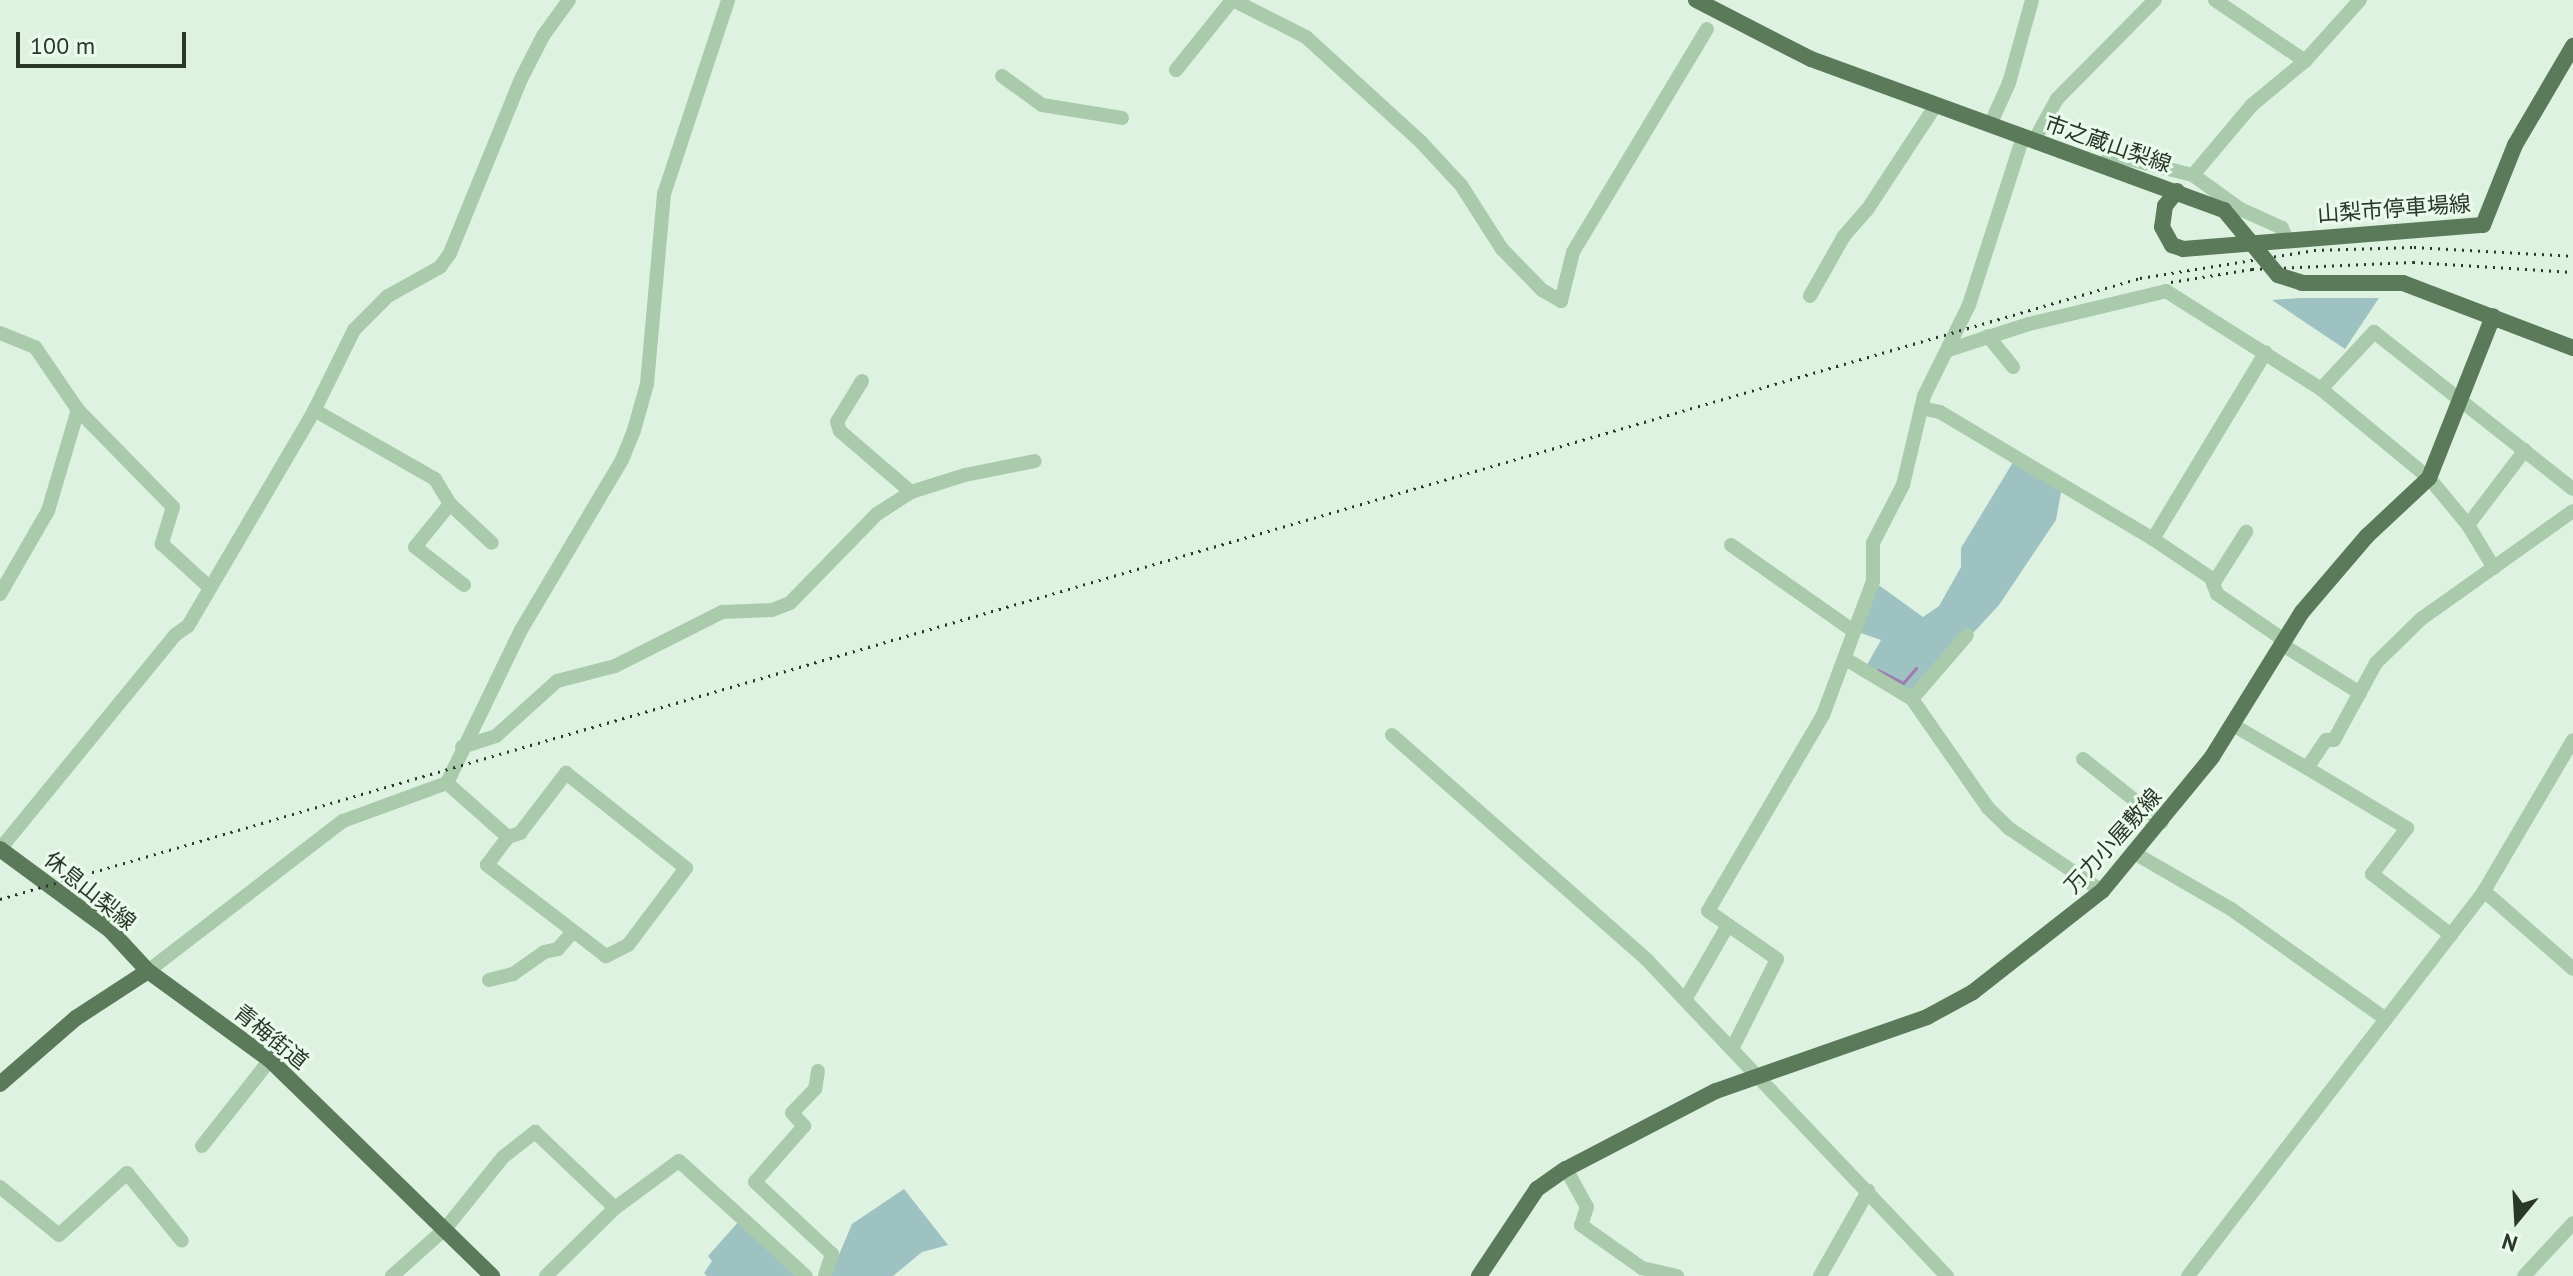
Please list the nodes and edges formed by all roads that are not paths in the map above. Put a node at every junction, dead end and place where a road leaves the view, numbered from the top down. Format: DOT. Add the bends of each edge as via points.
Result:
graph roads {
  1 [pos="569,0"];
  2 [pos="728,0"];
  3 [pos="1232,0"];
  4 [pos="1696,0"];
  5 [pos="2032,0"];
  6 [pos="2155,0"];
  7 [pos="2215,0"];
  8 [pos="2360,0"];
  9 [pos="1707,29"];
  10 [pos="2572,52"];
  11 [pos="2305,61"];
  12 [pos="1176,70"];
  13 [pos="1002,76"];
  14 [pos="1936,105"];
  15 [pos="1122,118"];
  16 [pos="1990,125"];
  17 [pos="2029,139"];
  18 [pos="2102,165"];
  19 [pos="2193,175"];
  20 [pos="2177,191"];
  21 [pos="2286,238"];
  22 [pos="1810,296"];
  23 [pos="2493,316"];
  24 [pos="0,333"];
  25 [pos="1988,336"];
  26 [pos="2573,348"];
  27 [pos="1948,350"];
  28 [pos="2266,352"];
  29 [pos="2013,367"];
  30 [pos="862,381"];
  31 [pos="2321,389"];
  32 [pos="2461,402"];
  33 [pos="1921,408"];
  34 [pos="78,410"];
  35 [pos="314,410"];
  36 [pos="2525,450"];
  37 [pos="1035,461"];
  38 [pos="2429,478"];
  39 [pos="2573,489"];
  40 [pos="911,492"];
  41 [pos="450,504"];
  42 [pos="2573,511"];
  43 [pos="2468,525"];
  44 [pos="2246,532"];
  45 [pos="2153,539"];
  46 [pos="492,543"];
  47 [pos="1731,545"];
  48 [pos="2494,568"];
  49 [pos="2213,584"];
  50 [pos="464,585"];
  51 [pos="208,586"];
  52 [pos="0,594"];
  53 [pos="1852,630"];
  54 [pos="1967,635"];
  55 [pos="2282,642"];
  56 [pos="1844,658"];
  57 [pos="2360,693"];
  58 [pos="1912,699"];
  59 [pos="2233,725"];
  60 [pos="1392,735"];
  61 [pos="2573,740"];
  62 [pos="462,747"];
  63 [pos="2083,759"];
  64 [pos="2307,768"];
  65 [pos="447,783"];
  66 [pos="2162,822"];
  67 [pos="508,837"];
  68 [pos="0,849"];
  69 [pos="2136,854"];
  70 [pos="2102,891"];
  71 [pos="2484,891"];
  72 [pos="1728,925"];
  73 [pos="573,931"];
  74 [pos="2451,935"];
  75 [pos="2573,969"];
  76 [pos="148,971"];
  77 [pos="489,980"];
  78 [pos="1686,998"];
  79 [pos="2386,1019"];
  80 [pos="1733,1047"];
  81 [pos="270,1060"];
  82 [pos="818,1071"];
  83 [pos="1761,1075"];
  84 [pos="0,1084"];
  85 [pos="202,1146"];
  86 [pos="1566,1169"];
  87 [pos="0,1187"];
  88 [pos="1868,1191"];
  89 [pos="615,1208"];
  90 [pos="2573,1223"];
  91 [pos="445,1229"];
  92 [pos="182,1241"];
  93 [pos="392,1276"];
  94 [pos="492,1276"];
  95 [pos="546,1276"];
  96 [pos="806,1276"];
  97 [pos="825,1276"];
  98 [pos="1479,1276"];
  99 [pos="1677,1276"];
  100 [pos="1820,1276"];
  101 [pos="1947,1276"];
  102 [pos="2188,1276"];
  103 [pos="2524,1276"];
  1 -- 35 [label="street" via="521,79 450,253 440,267 368,313"];
  2 -- 62 [label="street" via="664,194 647,384 634,430"];
  3 -- 9 [label="street" via="1306,37 1421,142 1461,185 1502,249 1542,290 1561,301 1573,252"];
  3 -- 12 [label="street"];
  4 -- 14 [label="main road, 市之蔵山梨線" via="1811,59"];
  5 -- 16 [label="street" via="2009,83"];
  6 -- 17 [label="street" via="2057,99"];
  7 -- 11 [label="street"];
  8 -- 11 [label="street"];
  10 -- 21 [label="main road, 山梨市停車場線" via="2515,145 2483,225"];
  11 -- 19 [label="street" via="2252,105"];
  13 -- 15 [label="street" via="1042,105"];
  14 -- 16 [label="main road, 市之蔵山梨線"];
  14 -- 22 [label="street" via="1844,236"];
  16 -- 17 [label="main road, 市之蔵山梨線"];
  17 -- 18 [label="main road, 市之蔵山梨線"];
  17 -- 27 [label="street"];
  18 -- 19 [label="street" via="2112,155"];
  18 -- 20 [label="main road, 市之蔵山梨線"];
  19 -- 21 [label="street" via="2240,209 2282,228"];
  20 -- 21 [label="main road, 山梨市停車場線" via="2161,220 2166,238 2177,247"];
  20 -- 23 [label="main road, 市之蔵山梨線, bridge" via="2224,210 2278,275 2302,283 2403,283"];
  23 -- 26 [label="main road"];
  23 -- 32 [label="main road, 万力小屋敷線"];
  24 -- 34 [label="street" via="35,347"];
  25 -- 27 [label="street"];
  25 -- 28 [label="street" via="2166,291"];
  25 -- 29 [label="street"];
  27 -- 33 [label="street"];
  28 -- 31 [label="street"];
  28 -- 45 [label="street"];
  30 -- 40 [label="street" via="837,422 840,431"];
  31 -- 32 [label="street" via="2374,332"];
  31 -- 38 [label="street"];
  32 -- 36 [label="street"];
  32 -- 38 [label="main road, 万力小屋敷線"];
  33 -- 45 [label="street" via="1940,412"];
  33 -- 53 [label="street" via="1913,456 1873,543 1873,581"];
  34 -- 51 [label="street" via="173,507 162,544"];
  34 -- 52 [label="street" via="48,511"];
  35 -- 41 [label="street" via="435,479"];
  35 -- 51 [label="street"];
  36 -- 39 [label="street"];
  36 -- 43 [label="street"];
  37 -- 40 [label="street"];
  38 -- 43 [label="street"];
  38 -- 55 [label="main road, 万力小屋敷線" via="2336,569"];
  40 -- 62 [label="street" via="877,514 783,607 722,612 615,666 557,681 496,736"];
  41 -- 46 [label="street"];
  41 -- 50 [label="street" via="415,547"];
  42 -- 48 [label="street"];
  43 -- 48 [label="street"];
  44 -- 49 [label="street"];
  45 -- 49 [label="street"];
  47 -- 53 [label="street"];
  48 -- 57 [label="street" via="2421,619 2376,663"];
  49 -- 55 [label="street" via="2217,594"];
  51 -- 68 [label="street" via="188,626 175,635"];
  53 -- 56 [label="street"];
  54 -- 58 [label="street"];
  55 -- 57 [label="street"];
  55 -- 59 [label="main road, 万力小屋敷線"];
  56 -- 58 [label="street"];
  56 -- 72 [label="street" via="1798,763 1708,911"];
  57 -- 64 [label="street" via="2334,740 2326,740"];
  58 -- 70 [label="street" via="1988,808 2010,829"];
  59 -- 64 [label="street"];
  59 -- 66 [label="main road, 万力小屋敷線"];
  60 -- 78 [label="street" via="1520,842"];
  61 -- 71 [label="street"];
  62 -- 65 [label="street"];
  63 -- 66 [label="street"];
  64 -- 74 [label="street" via="2407,828 2372,874"];
  65 -- 67 [label="street"];
  65 -- 76 [label="street" via="343,821"];
  66 -- 69 [label="main road, 万力小屋敷線"];
  67 -- 73 [label="street" via="487,865"];
  67 -- 73 [label="street" via="520,833 566,773 686,868 628,945 606,956"];
  68 -- 76 [label="main road, 休息山梨線" via="110,930"];
  69 -- 70 [label="main road, 万力小屋敷線"];
  69 -- 79 [label="street" via="2231,909"];
  70 -- 83 [label="main road, 万力小屋敷線" via="1984,984 1927,1017"];
  71 -- 74 [label="street"];
  71 -- 75 [label="street"];
  72 -- 78 [label="street"];
  72 -- 80 [label="street" via="1777,959"];
  73 -- 77 [label="street" via="558,949 544,952 513,974"];
  74 -- 79 [label="street"];
  76 -- 81 [label="main road, 青梅街道"];
  76 -- 84 [label="main road" via="76,1018"];
  78 -- 80 [label="street"];
  79 -- 102 [label="street"];
  80 -- 83 [label="street"];
  81 -- 85 [label="street"];
  81 -- 91 [label="main road, 青梅街道"];
  82 -- 97 [label="street" via="815,1089 792,1113 804,1126 755,1182 832,1254"];
  83 -- 86 [label="main road, 万力小屋敷線" via="1716,1091"];
  83 -- 88 [label="street"];
  86 -- 98 [label="main road, 万力小屋敷線" via="1537,1189"];
  86 -- 99 [label="street" via="1587,1207 1581,1225 1642,1268"];
  87 -- 92 [label="street" via="59,1235 127,1173"];
  88 -- 100 [label="street"];
  88 -- 101 [label="street"];
  89 -- 91 [label="street" via="535,1132 503,1157"];
  89 -- 95 [label="street"];
  89 -- 96 [label="street" via="679,1161"];
  90 -- 103 [label="street"];
  91 -- 93 [label="street"];
  91 -- 94 [label="main road, 青梅街道"];
}
